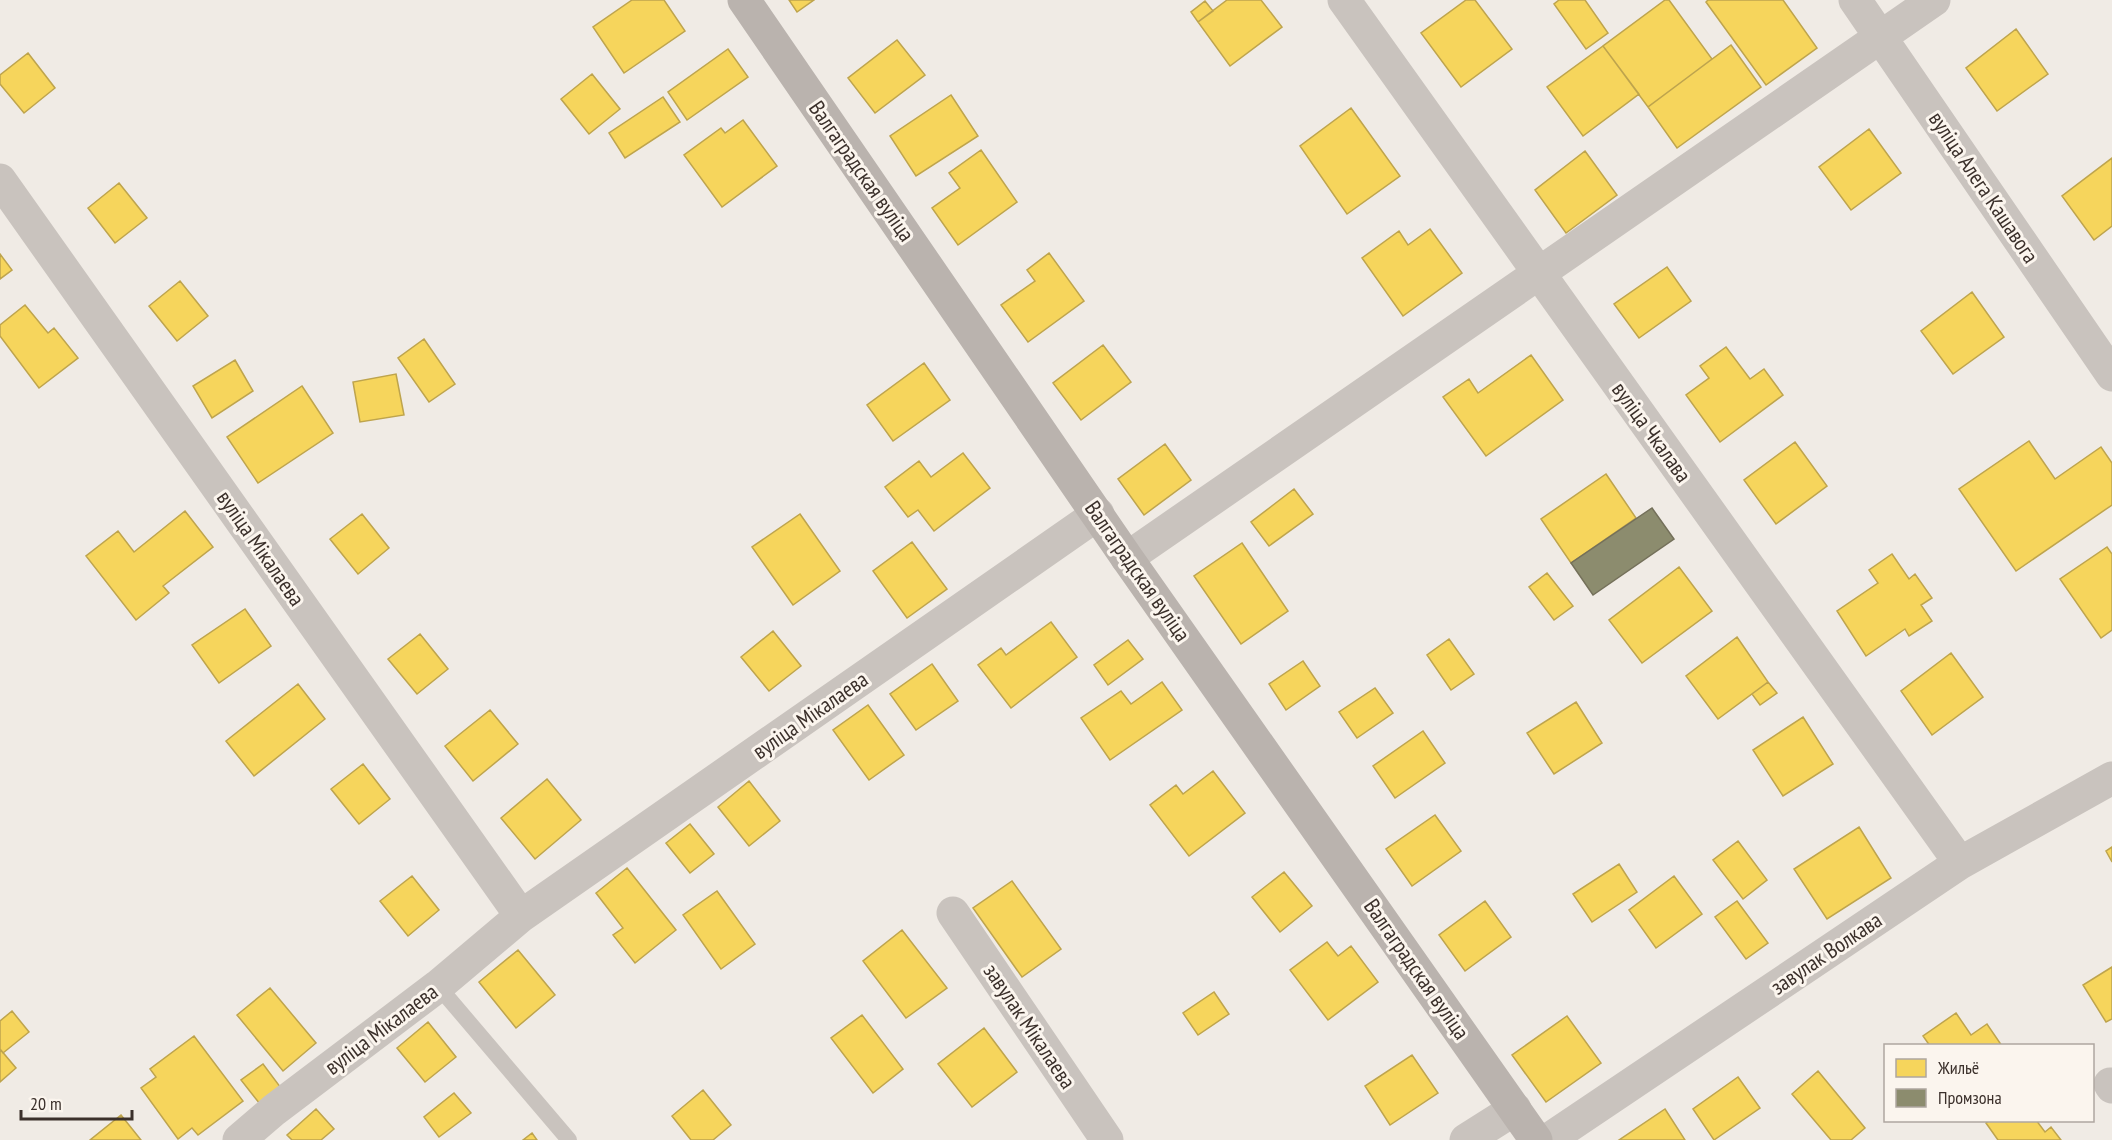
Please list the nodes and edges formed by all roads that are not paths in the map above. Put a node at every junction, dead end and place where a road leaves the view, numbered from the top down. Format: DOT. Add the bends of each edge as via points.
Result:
graph roads {
  1 [pos="744,0"];
  2 [pos="1344,0"];
  3 [pos="1855,0"];
  4 [pos="1934,0"];
  5 [pos="1882,38"];
  6 [pos="0,180"];
  7 [pos="1538,273"];
  8 [pos="2112,375"];
  9 [pos="1098,514"];
  10 [pos="1127,558"];
  11 [pos="2112,778"];
  12 [pos="1960,863"];
  13 [pos="953,913"];
  14 [pos="521,916"];
  15 [pos="438,986"];
  16 [pos="1515,1109"];
  17 [pos="239,1140"];
  18 [pos="569,1140"];
  19 [pos="1107,1140"];
  20 [pos="1466,1140"];
  21 [pos="1536,1140"];
  22 [pos="1548,1140"];
  1 -- 9 [label="street, Валгаградская вуліца"];
  2 -- 7 [label="street, вуліца Чкалава"];
  3 -- 5 [label="street, вуліца Алега Кашавога"];
  4 -- 5 [label="street"];
  5 -- 7 [label="street"];
  5 -- 8 [label="street, вуліца Алега Кашавога"];
  6 -- 14 [label="street, вуліца Мікалаева"];
  7 -- 10 [label="street"];
  7 -- 12 [label="street, вуліца Чкалава"];
  9 -- 10 [label="street, Валгаградская вуліца"];
  9 -- 14 [label="street, вуліца Мікалаева"];
  10 -- 16 [label="street, Валгаградская вуліца"];
  11 -- 12 [label="street, завулак Волкава"];
  12 -- 22 [label="street, завулак Волкава"];
  13 -- 19 [label="street, завулак Мікалаева"];
  14 -- 15 [label="street, вуліца Мікалаева"];
  15 -- 17 [label="street, вуліца Мікалаева"];
  15 -- 18 [label="lane"];
  16 -- 20 [label="street"];
  16 -- 21 [label="street, Валгаградская вуліца"];
}
